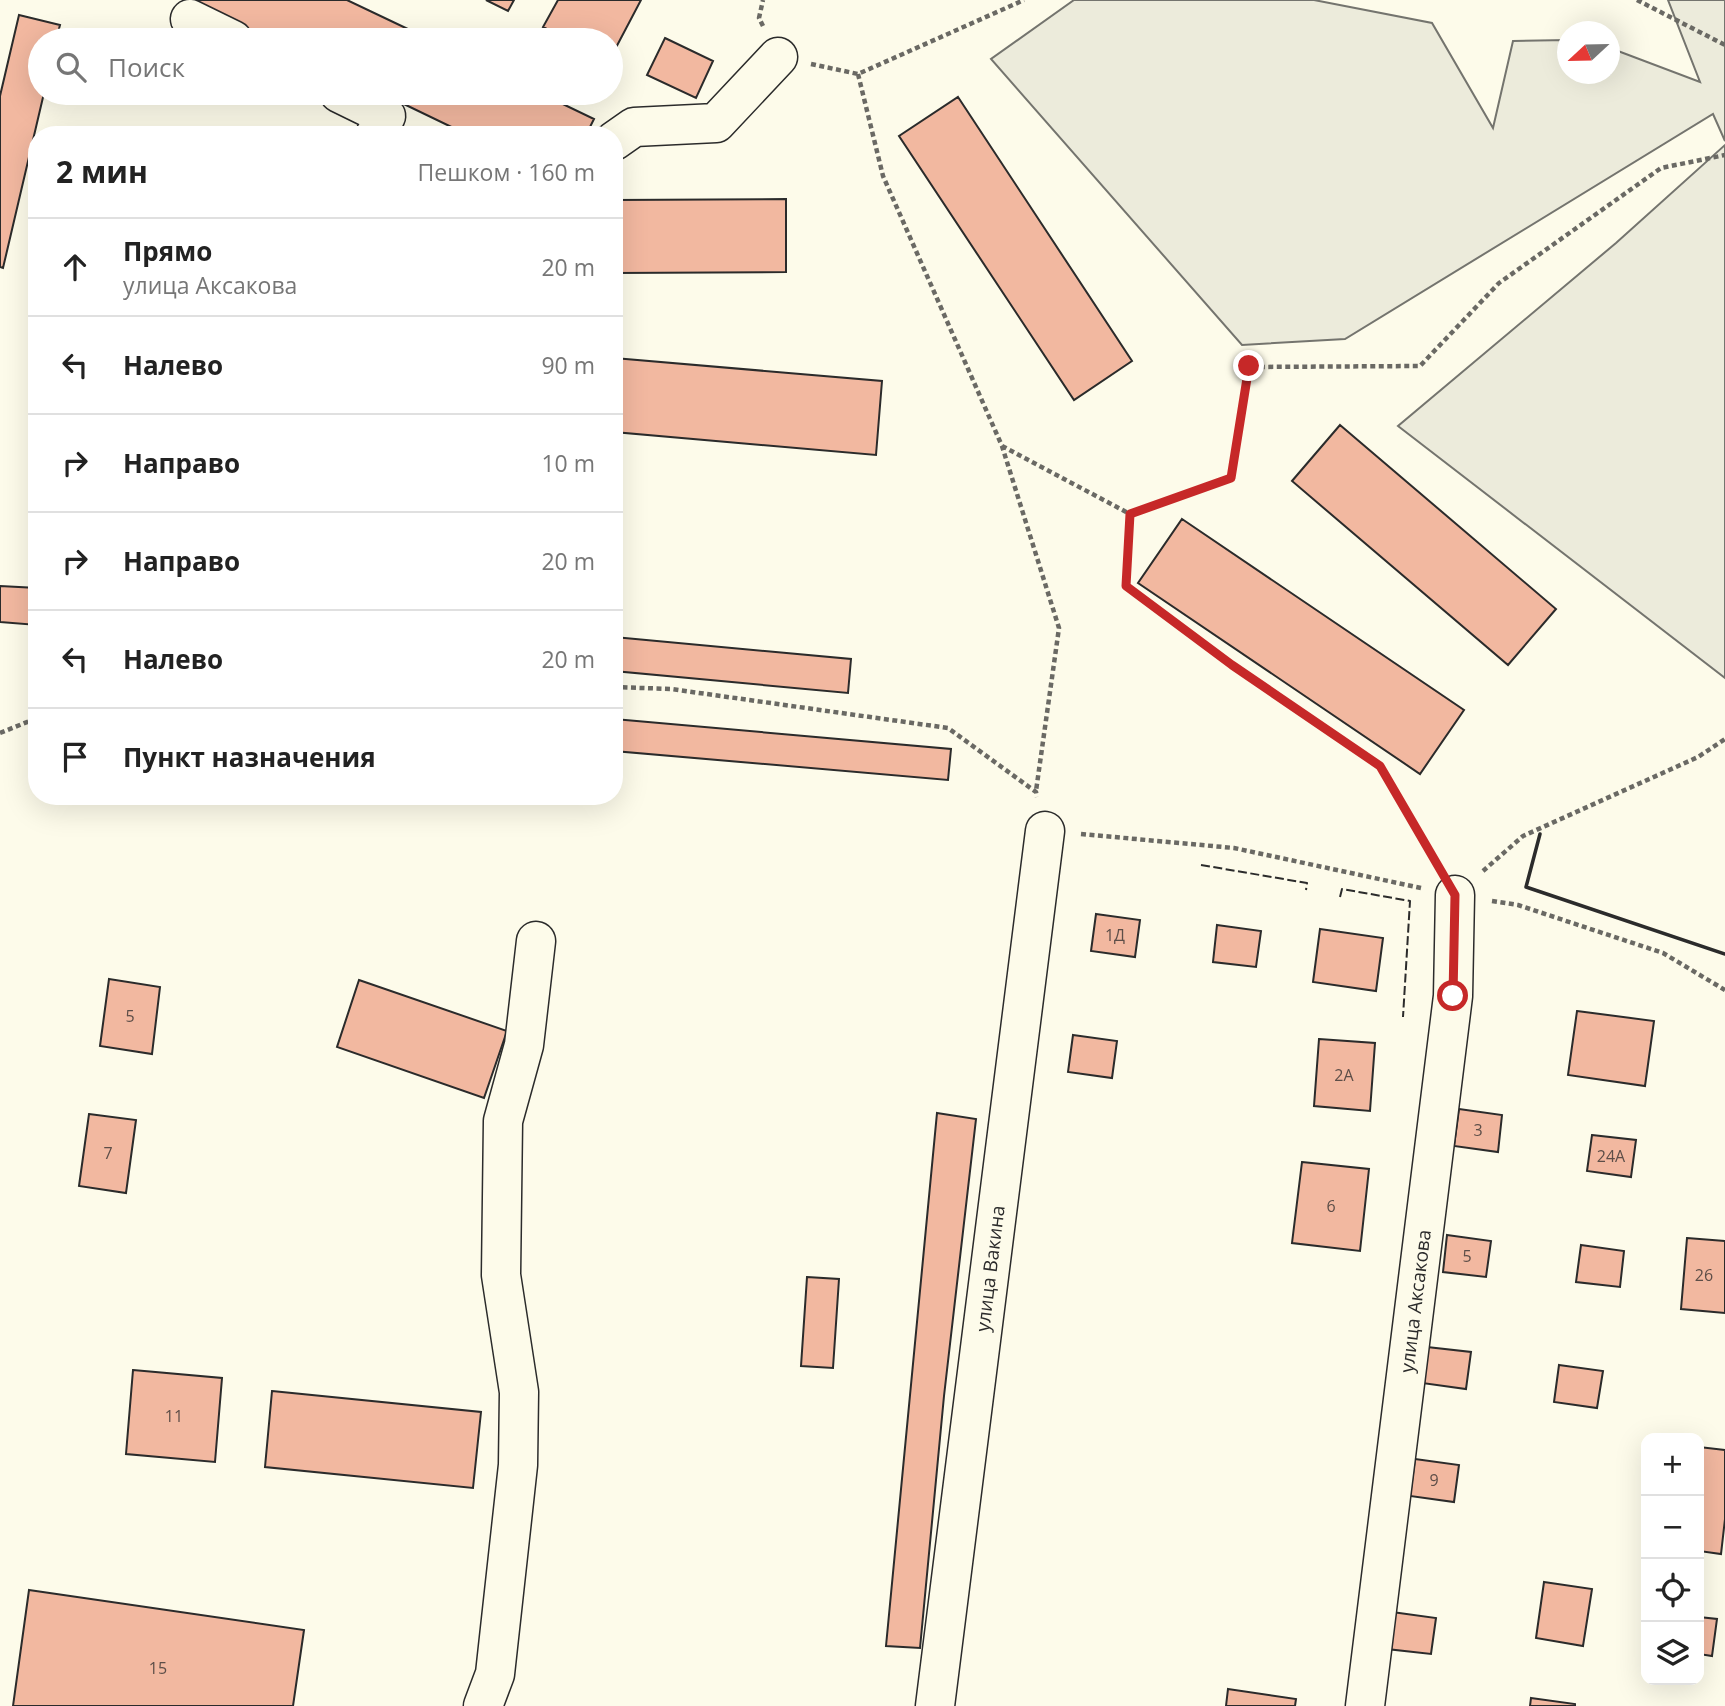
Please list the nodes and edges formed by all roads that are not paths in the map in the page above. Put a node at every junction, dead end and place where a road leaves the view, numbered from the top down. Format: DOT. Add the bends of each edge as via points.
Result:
graph roads {
  1 [pos="190,19"];
  2 [pos="208,28"];
  3 [pos="778,57"];
  4 [pos="364,105"];
  5 [pos="380,126"];
  6 [pos="623,135"];
  7 [pos="1045,831"];
  8 [pos="1455,895"];
  9 [pos="536,941"];
  10 [pos="483,1706"];
  11 [pos="935,1706"];
  12 [pos="1365,1706"];
  1 -- 2 [label="street"];
  3 -- 6 [label="street" via="716,123 634,127"];
  4 -- 5 [label="street" via="386,116"];
  7 -- 11 [label="street, улица Вакина"];
  8 -- 12 [label="street, улица Аксакова" via="1453,996"];
  9 -- 10 [label="street" via="524,1045 503,1121 501,1275 519,1392 518,1465 495,1674"];
}
